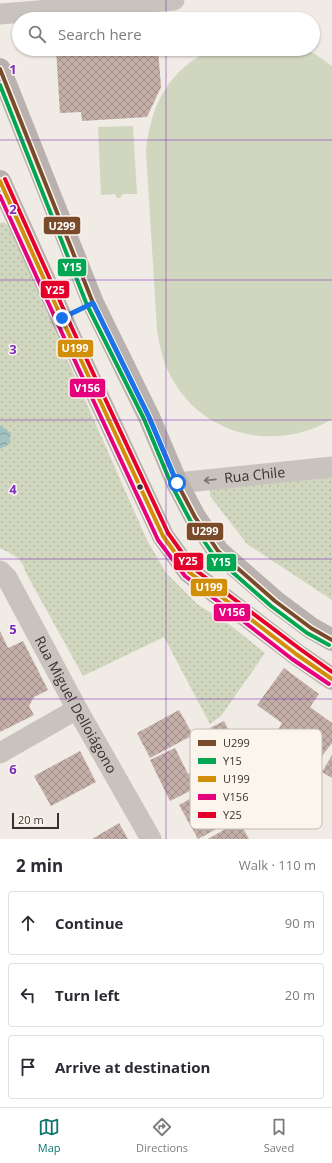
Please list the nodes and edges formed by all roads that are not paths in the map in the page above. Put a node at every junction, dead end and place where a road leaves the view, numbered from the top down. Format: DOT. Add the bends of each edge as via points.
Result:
graph roads {
  1 [pos="174,0"];
  2 [pos="25,12"];
  3 [pos="12,13"];
  4 [pos="0,14"];
  5 [pos="0,69"];
  6 [pos="2,194"];
  7 [pos="93,303"];
  8 [pos="62,318"];
  9 [pos="332,467"];
  10 [pos="177,483"];
  11 [pos="0,571"];
  12 [pos="332,640"];
  13 [pos="332,678"];
  14 [pos="77,709"];
  15 [pos="0,753"];
  16 [pos="151,839"];
  1 -- 2 [label="street"];
  3 -- 4 [label="street"];
  5 -- 7 [label="main road"];
  6 -- 8 [label="main road"];
  7 -- 8 [label="main road"];
  7 -- 10 [label="main road" via="149,417"];
  8 -- 13 [label="main road" via="163,536 189,572 296,654"];
  9 -- 10 [label="street, Rua Chile, one-way"];
  10 -- 12 [label="main road" via="195,517 218,551 275,601"];
  11 -- 14 [label="street, Rua Miguel Delloiágono" via="7,578"];
  14 -- 15 [label="street"];
  14 -- 16 [label="street, Rua Miguel Delloiágono"];
}
